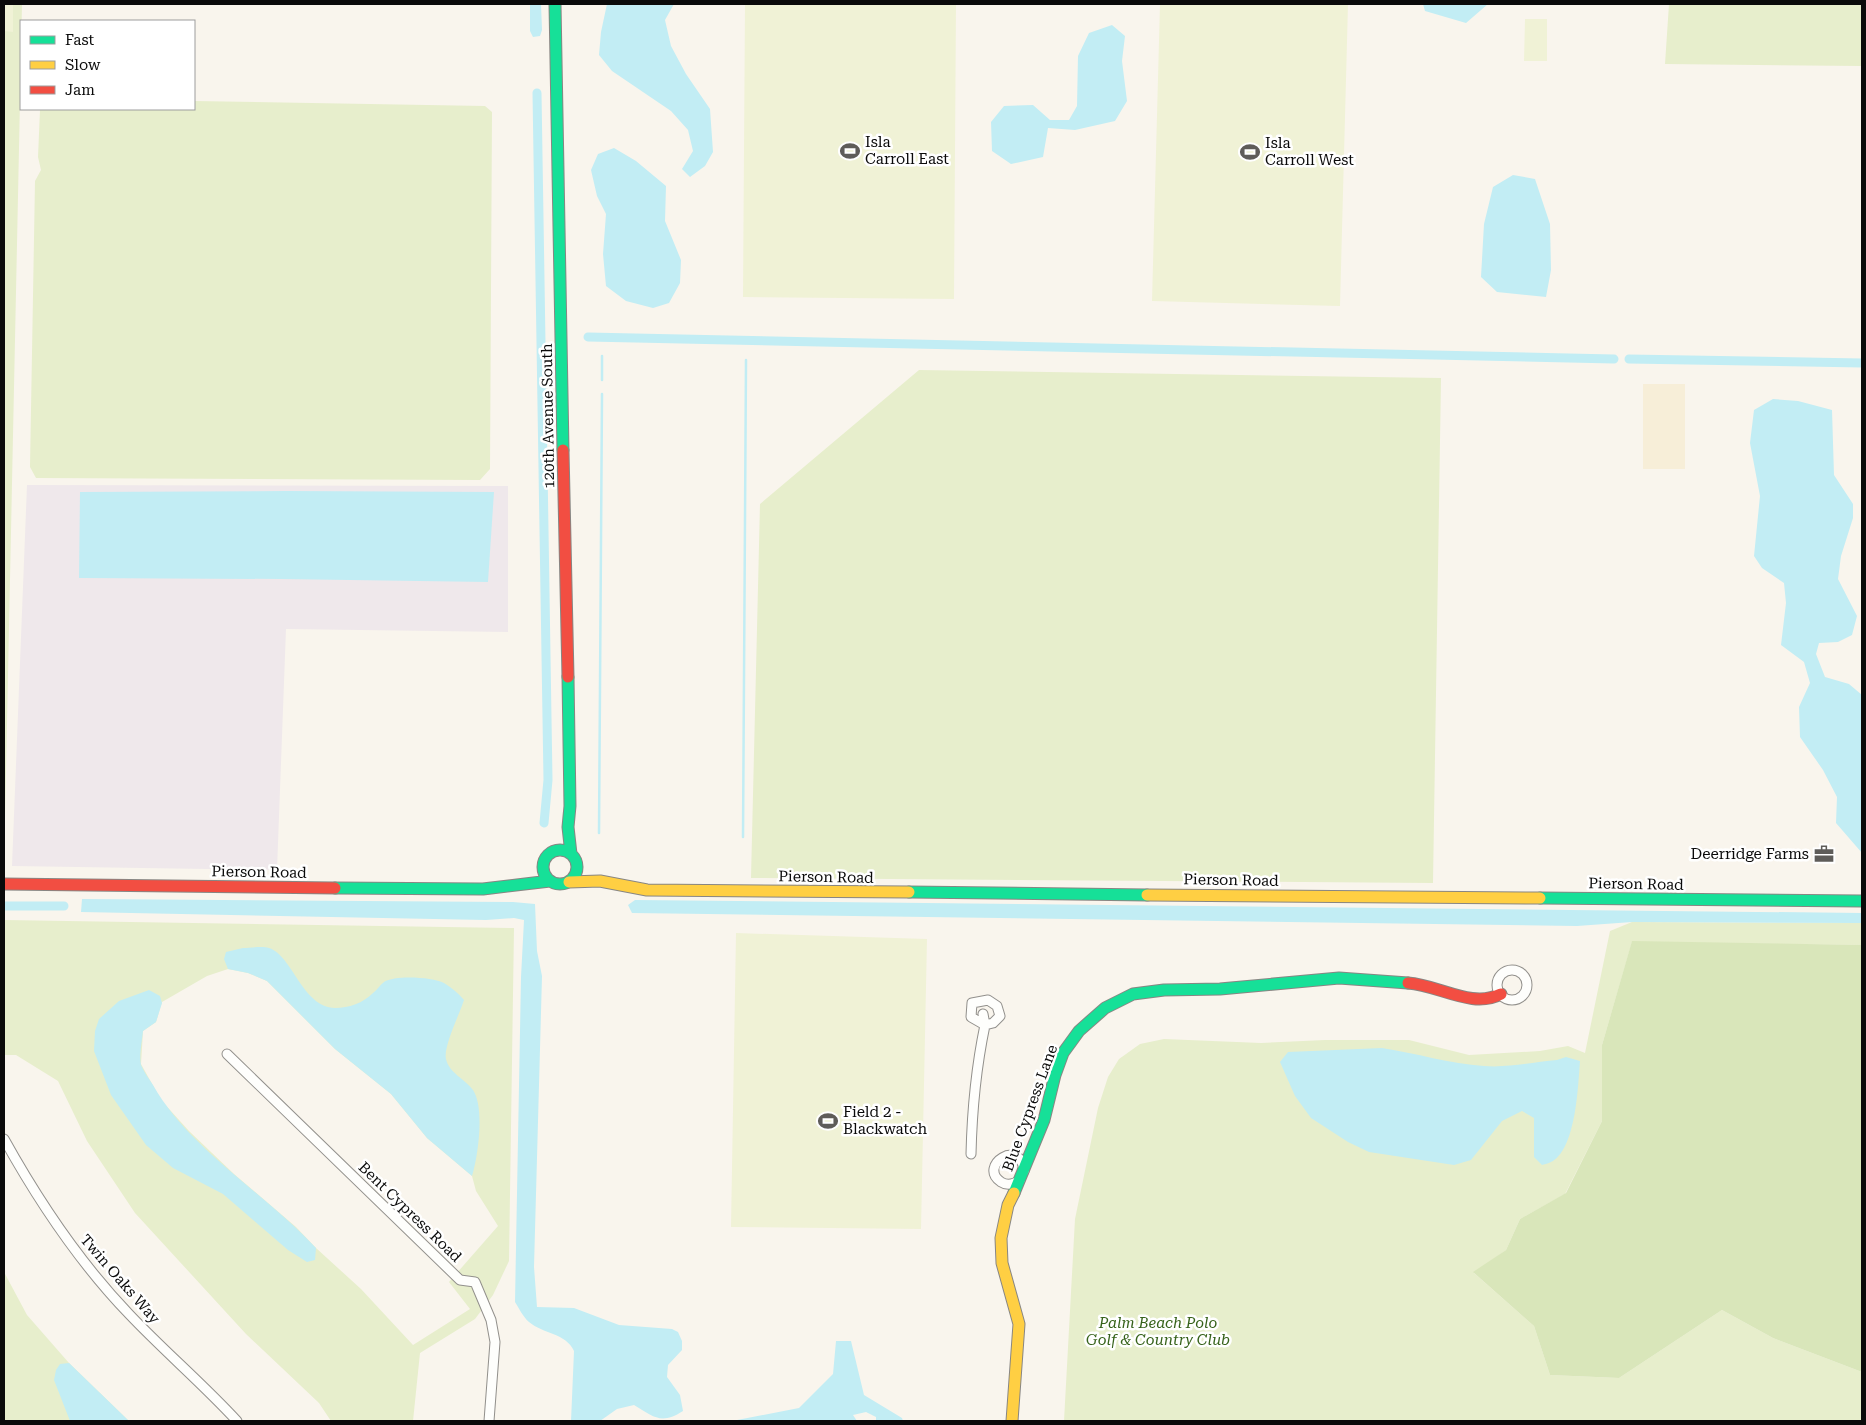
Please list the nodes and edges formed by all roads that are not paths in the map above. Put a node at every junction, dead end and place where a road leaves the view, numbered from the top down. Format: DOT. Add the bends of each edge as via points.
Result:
graph roads {
  1 [pos="555,4"];
  2 [pos="568,827"];
  3 [pos="556,850"];
  4 [pos="571,854"];
  5 [pos="577,865"];
  6 [pos="542,867"];
  7 [pos="600,881"];
  8 [pos="550,882"];
  9 [pos="569,882"];
  10 [pos="4,884"];
  11 [pos="514,884"];
  12 [pos="1862,901"];
  13 [pos="1501,994"];
  14 [pos="983,1014"];
  15 [pos="227,1054"];
  16 [pos="4,1138"];
  17 [pos="971,1154"];
  18 [pos="237,1421"];
  19 [pos="489,1421"];
  20 [pos="1012,1421"];
  1 -- 2 [label="street, 120th Avenue South"];
  2 -- 3 [label="street, 120th Avenue South"];
  2 -- 4 [label="street, 120th Avenue South"];
  3 -- 4 [label="street"];
  3 -- 6 [label="street" via="545,858"];
  4 -- 5 [label="street"];
  5 -- 7 [label="street, Pierson Road"];
  5 -- 9 [label="street" via="577,872"];
  6 -- 8 [label="street"];
  6 -- 11 [label="street, Pierson Road"];
  7 -- 9 [label="street, Pierson Road"];
  7 -- 12 [label="street, Pierson Road" via="647,890"];
  8 -- 9 [label="street" via="561,885"];
  8 -- 11 [label="street, Pierson Road"];
  10 -- 11 [label="street, Pierson Road" via="446,889 483,889"];
  13 -- 20 [label="street, Blue Cypress Lane" via="1478,1000 1420,984 1339,978 1164,990 1133,994 1104,1008 1079,1030 1063,1053 1044,1120 1008,1205 1000,1238 1002,1263 1019,1324"];
  14 -- 17 [label="street" via="985,1025 972,1116"];
  15 -- 19 [label="street, Bent Cypress Road" via="460,1280 475,1282 491,1320 495,1342"];
  16 -- 18 [label="street, Twin Oaks Way" via="55,1223 96,1277"];
}
